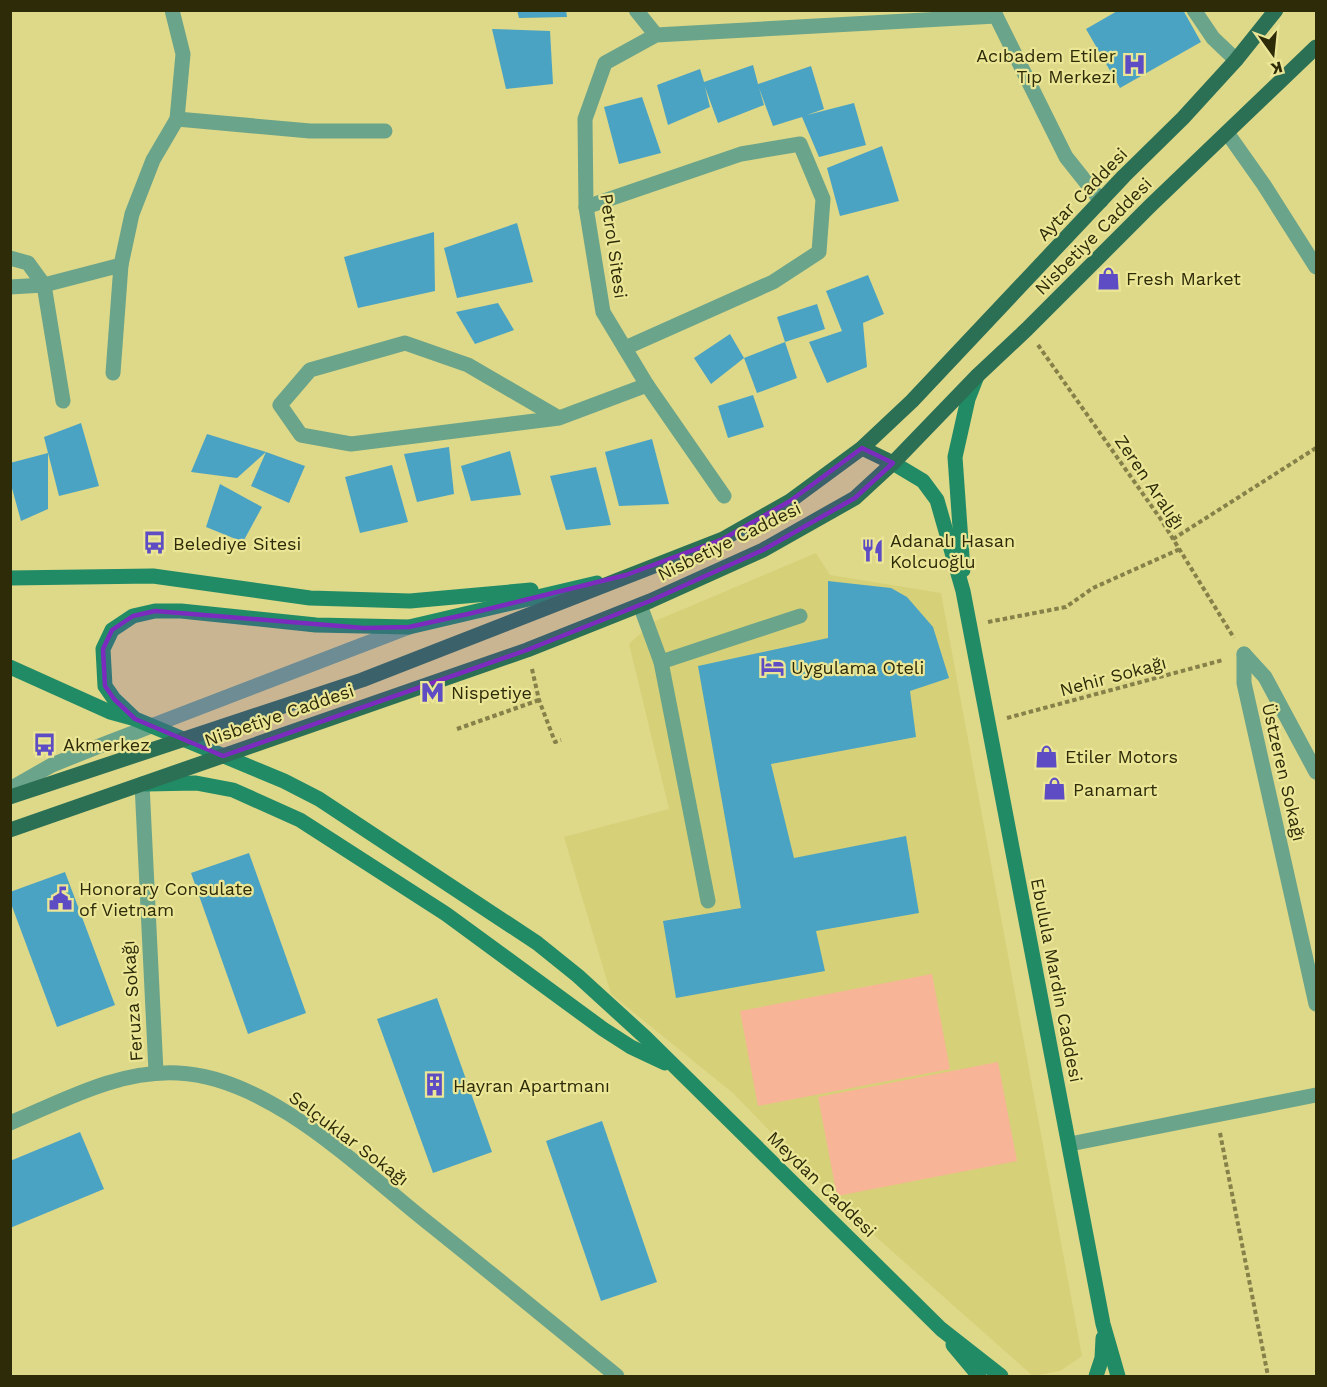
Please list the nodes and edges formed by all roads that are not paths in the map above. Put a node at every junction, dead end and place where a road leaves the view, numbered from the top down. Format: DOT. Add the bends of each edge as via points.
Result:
graph roads {
  1 [pos="172,10"];
  2 [pos="636,10"];
  3 [pos="1194,10"];
  4 [pos="1276,10"];
  5 [pos="995,13"];
  6 [pos="656,35"];
  7 [pos="1317,48"];
  8 [pos="1236,60"];
  9 [pos="177,119"];
  10 [pos="385,131"];
  11 [pos="1228,134"];
  12 [pos="1101,201"];
  13 [pos="586,207"];
  14 [pos="10,258"];
  15 [pos="121,265"];
  16 [pos="1317,267"];
  17 [pos="44,285"];
  18 [pos="10,287"];
  19 [pos="625,348"];
  20 [pos="113,373"];
  21 [pos="977,376"];
  22 [pos="647,385"];
  23 [pos="63,401"];
  24 [pos="912,401"];
  25 [pos="559,418"];
  26 [pos="862,448"];
  27 [pos="893,463"];
  28 [pos="724,496"];
  29 [pos="626,575"];
  30 [pos="10,578"];
  31 [pos="963,591"];
  32 [pos="640,605"];
  33 [pos="800,616"];
  34 [pos="409,627"];
  35 [pos="661,662"];
  36 [pos="10,667"];
  37 [pos="135,719"];
  38 [pos="1317,772"];
  39 [pos="142,784"];
  40 [pos="10,789"];
  41 [pos="10,797"];
  42 [pos="10,830"];
  43 [pos="708,902"];
  44 [pos="1317,1004"];
  45 [pos="675,1068"];
  46 [pos="156,1072"];
  47 [pos="1317,1095"];
  48 [pos="10,1122"];
  49 [pos="1070,1144"];
  50 [pos="1103,1324"];
  51 [pos="940,1329"];
  52 [pos="617,1377"];
  53 [pos="979,1377"];
  54 [pos="1001,1377"];
  55 [pos="1096,1377"];
  56 [pos="1118,1377"];
  1 -- 9 [label="street" via="183,54"];
  2 -- 6 [label="street"];
  3 -- 8 [label="street"];
  4 -- 8 [label="main road, Aytar Caddesi"];
  5 -- 6 [label="street, Petrol Sitesi"];
  5 -- 12 [label="street" via="1066,157"];
  6 -- 13 [label="street, Petrol Sitesi" via="605,63 585,119"];
  7 -- 11 [label="main road, Nisbetiye Caddesi"];
  8 -- 12 [label="main road, Aytar Caddesi"];
  9 -- 10 [label="street" via="310,131"];
  9 -- 15 [label="street" via="153,160 132,214"];
  11 -- 16 [label="street"];
  11 -- 21 [label="main road, Nisbetiye Caddesi"];
  12 -- 24 [label="main road, Aytar Caddesi"];
  13 -- 19 [label="street, Petrol Sitesi" via="603,312"];
  13 -- 19 [label="street" via="741,154 800,144 823,199 819,252 773,282"];
  14 -- 17 [label="street" via="28,263"];
  15 -- 17 [label="street"];
  15 -- 20 [label="street"];
  17 -- 18 [label="street"];
  17 -- 23 [label="street"];
  19 -- 22 [label="street, Petrol Sitesi"];
  21 -- 27 [label="main road, Nisbetiye Caddesi"];
  21 -- 31 [label="main road" via="955,456"];
  22 -- 25 [label="street"];
  22 -- 28 [label="street, Petrol Sitesi"];
  24 -- 26 [label="main road, Nisbetiye Caddesi"];
  25 -- 25 [label="street" via="351,444 302,435 280,405 310,370 405,343 468,365"];
  26 -- 27 [label="main road"];
  26 -- 29 [label="main road, Nisbetiye Caddesi" via="790,501 723,539"];
  27 -- 31 [label="main road" via="923,481 937,500"];
  27 -- 32 [label="main road, Nisbetiye Caddesi" via="855,498 763,550"];
  29 -- 30 [label="main road" via="519,592 410,601 310,598 153,576"];
  29 -- 34 [label="main road"];
  29 -- 41 [label="main road, Nisbetiye Caddesi" via="362,680"];
  31 -- 49 [label="main road, Ebulula Mardin Caddesi"];
  32 -- 35 [label="street"];
  32 -- 39 [label="main road, Nisbetiye Caddesi" via="527,650"];
  33 -- 35 [label="street"];
  34 -- 37 [label="main road" via="316,625 181,611 133,616 112,630 103,649 105,686"];
  34 -- 40 [label="street" via="96,747 52,765"];
  35 -- 43 [label="street"];
  36 -- 37 [label="main road, Meydan Caddesi" via="110,712"];
  37 -- 45 [label="main road, Meydan Caddesi" via="319,799 537,943 616,1010"];
  38 -- 44 [label="street, Üstzeren Sokağı" via="1265,677 1244,654 1244,683"];
  39 -- 42 [label="main road, Nisbetiye Caddesi"];
  39 -- 45 [label="main road" via="196,783 233,790 300,820 446,914 603,1029"];
  39 -- 46 [label="street, Feruza Sokağı"];
  45 -- 51 [label="main road, Meydan Caddesi"];
  46 -- 48 [label="street, Selçuklar Sokağı" via="126,1076"];
  46 -- 52 [label="street, Selçuklar Sokağı" via="211,1077 284,1112 338,1151"];
  47 -- 49 [label="street"];
  49 -- 50 [label="main road, Ebulula Mardin Caddesi"];
  50 -- 55 [label="main road" via="1102,1358"];
  50 -- 56 [label="main road, Ebulula Mardin Caddesi"];
  51 -- 53 [label="main road"];
  51 -- 54 [label="main road"];
}
